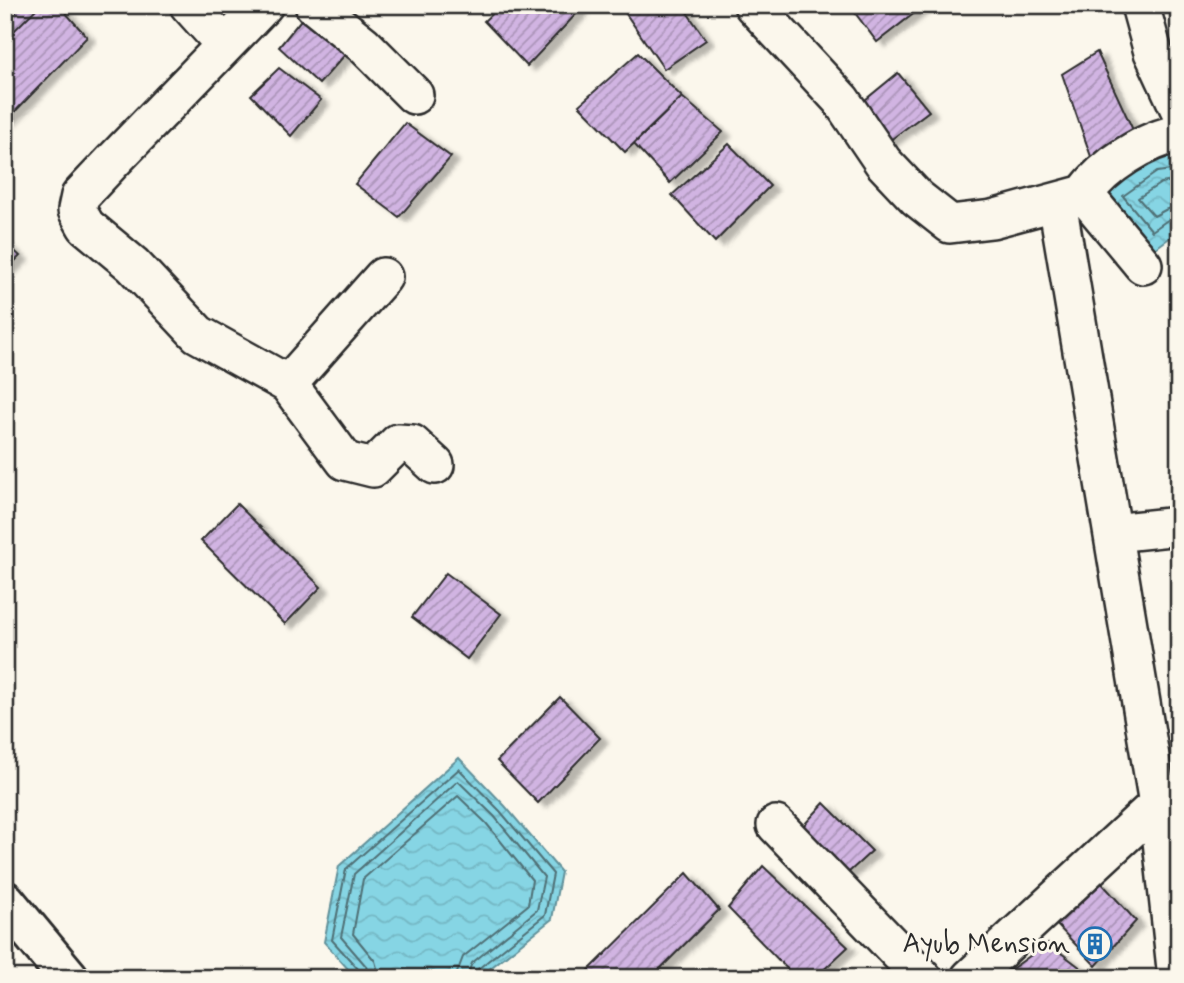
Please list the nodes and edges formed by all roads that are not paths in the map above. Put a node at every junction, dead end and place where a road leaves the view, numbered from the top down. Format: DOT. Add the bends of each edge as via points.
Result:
graph roads {
  1 [pos="189,5"];
  2 [pos="264,5"];
  3 [pos="314,5"];
  4 [pos="753,5"];
  5 [pos="1140,5"];
  6 [pos="225,45"];
  7 [pos="414,95"];
  8 [pos="1179,108"];
  9 [pos="1179,134"];
  10 [pos="1071,198"];
  11 [pos="1143,265"];
  12 [pos="383,277"];
  13 [pos="288,384"];
  14 [pos="435,465"];
  15 [pos="1179,526"];
  16 [pos="1113,533"];
  17 [pos="1168,794"];
  18 [pos="776,825"];
  19 [pos="5,901"];
  20 [pos="69,978"];
  21 [pos="923,978"];
  22 [pos="971,978"];
  23 [pos="1177,978"];
  1 -- 6 [label="street"];
  2 -- 6 [label="street"];
  3 -- 7 [label="street" via="364,45"];
  4 -- 10 [label="street" via="841,100 883,162 950,224 992,219"];
  5 -- 8 [label="street" via="1153,52"];
  6 -- 13 [label="street" via="88,188 77,210 86,226 133,265 198,334"];
  9 -- 10 [label="street" via="1158,137"];
  10 -- 11 [label="street"];
  10 -- 16 [label="street"];
  12 -- 13 [label="street"];
  13 -- 14 [label="street" via="345,461 373,468 398,443 412,444"];
  15 -- 16 [label="street"];
  16 -- 17 [label="street"];
  17 -- 22 [label="street"];
  17 -- 23 [label="street"];
  18 -- 21 [label="street"];
  19 -- 20 [label="highway"];
}
